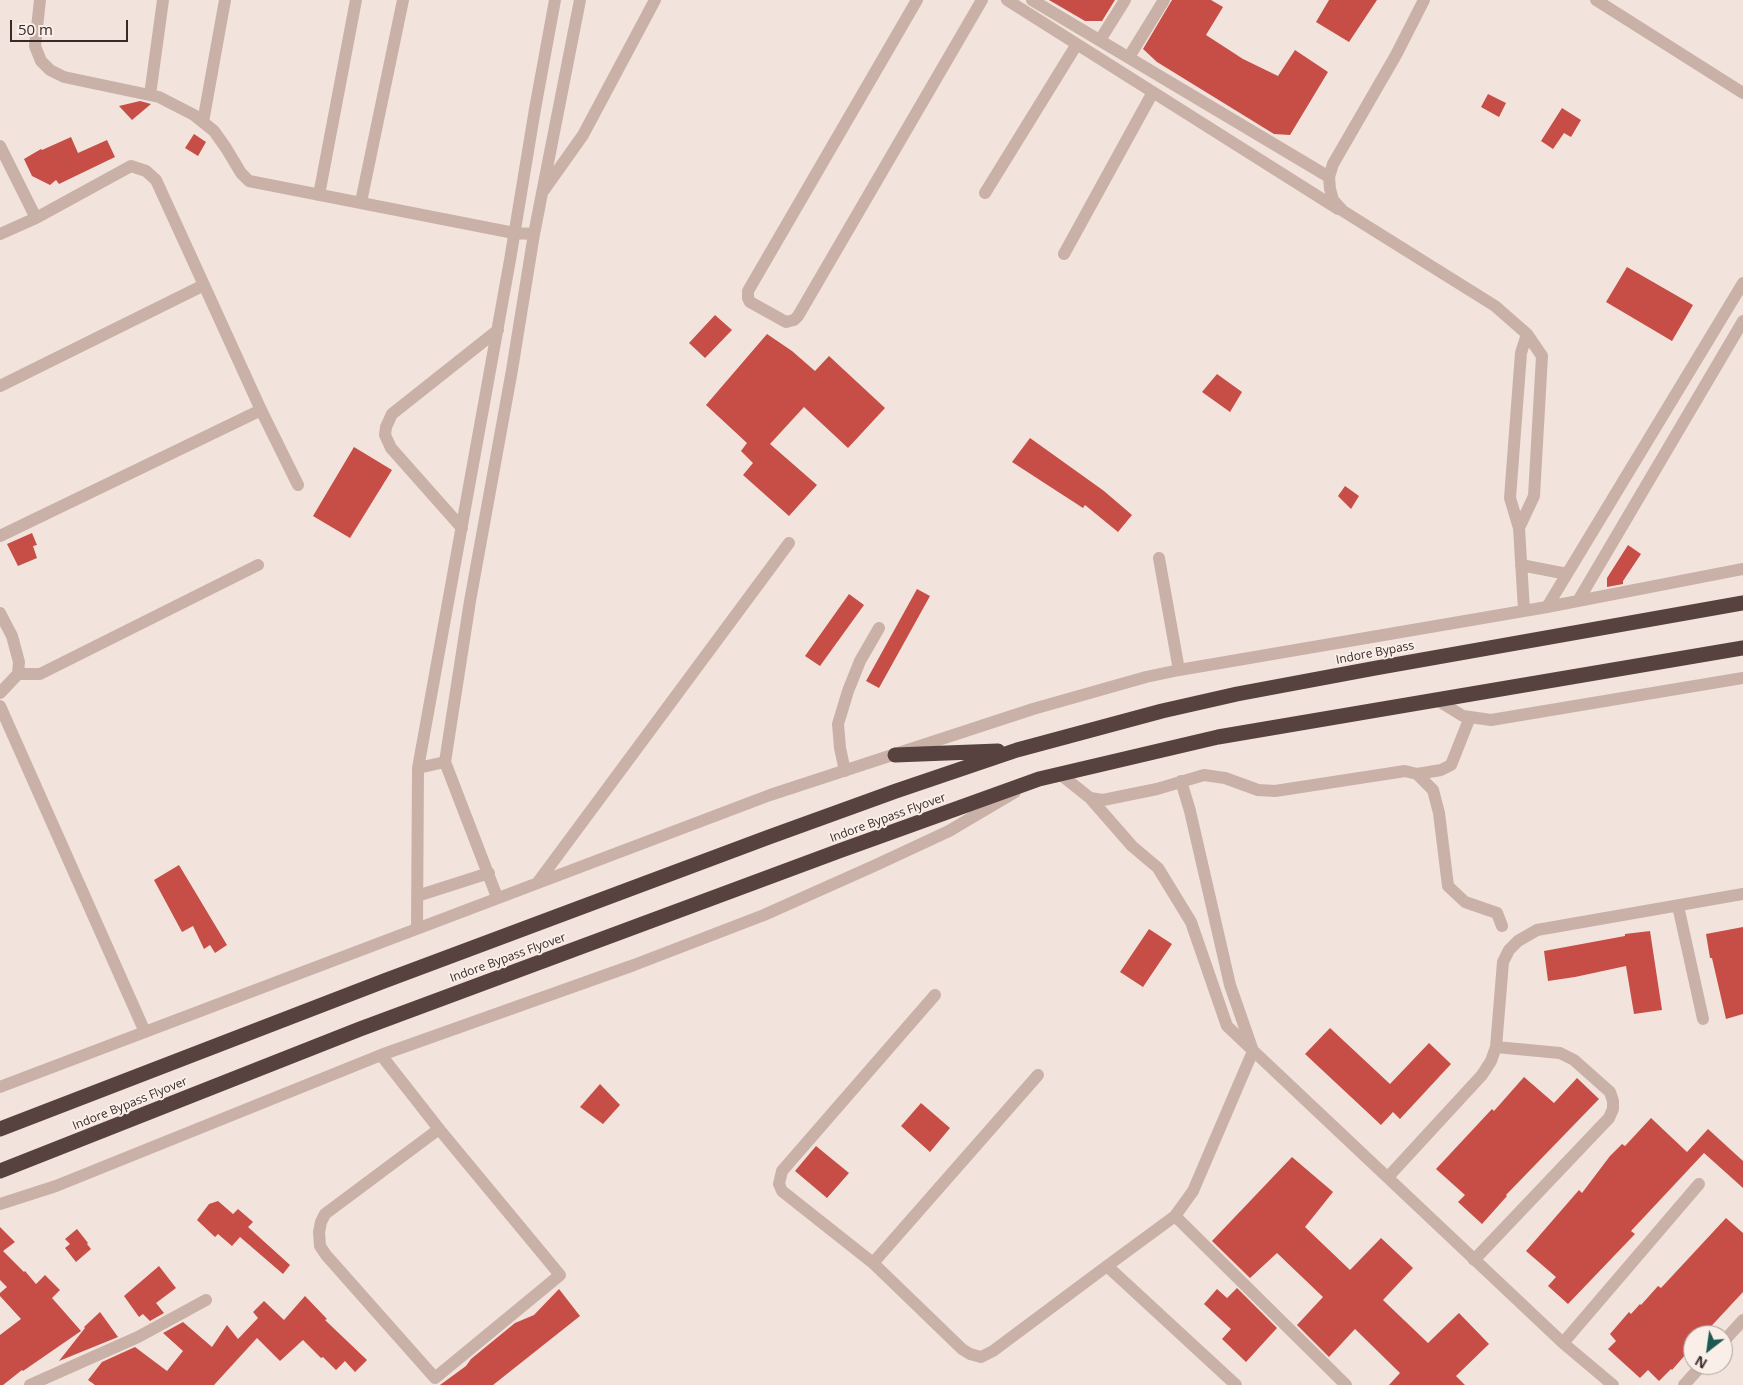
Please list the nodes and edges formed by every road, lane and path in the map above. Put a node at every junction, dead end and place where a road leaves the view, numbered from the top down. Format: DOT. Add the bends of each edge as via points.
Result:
graph roads {
  1 [pos="40,0"];
  2 [pos="163,0"];
  3 [pos="225,0"];
  4 [pos="356,0"];
  5 [pos="403,0"];
  6 [pos="555,0"];
  7 [pos="580,0"];
  8 [pos="655,0"];
  9 [pos="917,0"];
  10 [pos="982,0"];
  11 [pos="1007,0"];
  12 [pos="1032,0"];
  13 [pos="1125,0"];
  14 [pos="1164,0"];
  15 [pos="1424,0"];
  16 [pos="1602,1"];
  17 [pos="1100,40"];
  18 [pos="1077,44"];
  19 [pos="1129,57"];
  20 [pos="1153,92"];
  21 [pos="1743,94"];
  22 [pos="150,95"];
  23 [pos="203,122"];
  24 [pos="0,146"];
  25 [pos="526,164"];
  26 [pos="553,168"];
  27 [pos="1329,177"];
  28 [pos="985,194"];
  29 [pos="319,195"];
  30 [pos="361,202"];
  31 [pos="1343,212"];
  32 [pos="36,218"];
  33 [pos="514,232"];
  34 [pos="0,234"];
  35 [pos="534,234"];
  36 [pos="1064,254"];
  37 [pos="1743,283"];
  38 [pos="204,285"];
  39 [pos="1743,321"];
  40 [pos="498,330"];
  41 [pos="1527,334"];
  42 [pos="0,386"];
  43 [pos="261,410"];
  44 [pos="298,485"];
  45 [pos="462,528"];
  46 [pos="1519,528"];
  47 [pos="0,536"];
  48 [pos="789,543"];
  49 [pos="1159,558"];
  50 [pos="258,565"];
  51 [pos="1521,565"];
  52 [pos="1743,569"];
  53 [pos="1566,574"];
  54 [pos="1578,601"];
  55 [pos="1743,603"];
  56 [pos="1547,607"];
  57 [pos="1524,610"];
  58 [pos="0,613"];
  59 [pos="879,628"];
  60 [pos="1743,648"];
  61 [pos="1179,670"];
  62 [pos="18,674"];
  63 [pos="1743,678"];
  64 [pos="0,694"];
  65 [pos="1437,700"];
  66 [pos="0,706"];
  67 [pos="1470,717"];
  68 [pos="1017,750"];
  69 [pos="895,755"];
  70 [pos="445,762"];
  71 [pos="418,768"];
  72 [pos="845,771"];
  73 [pos="1411,773"];
  74 [pos="1060,774"];
  75 [pos="1182,781"];
  76 [pos="1029,782"];
  77 [pos="1090,798"];
  78 [pos="489,873"];
  79 [pos="538,882"];
  80 [pos="1743,894"];
  81 [pos="417,896"];
  82 [pos="498,897"];
  83 [pos="1678,906"];
  84 [pos="1502,926"];
  85 [pos="417,928"];
  86 [pos="934,995"];
  87 [pos="1703,1019"];
  88 [pos="145,1032"];
  89 [pos="1496,1047"];
  90 [pos="1252,1051"];
  91 [pos="381,1056"];
  92 [pos="1038,1075"];
  93 [pos="0,1087"];
  94 [pos="0,1129"];
  95 [pos="439,1129"];
  96 [pos="0,1171"];
  97 [pos="1388,1177"];
  98 [pos="1699,1184"];
  99 [pos="0,1204"];
  100 [pos="1175,1216"];
  101 [pos="1474,1260"];
  102 [pos="873,1263"];
  103 [pos="1107,1266"];
  104 [pos="206,1300"];
  105 [pos="1743,1320"];
  106 [pos="1733,1331"];
  107 [pos="1563,1343"];
  108 [pos="1693,1375"];
  109 [pos="30,1385"];
  110 [pos="1236,1385"];
  111 [pos="1346,1385"];
  112 [pos="1613,1385"];
  113 [pos="1684,1385"];
  1 -- 22 [label="street" via="35,46 41,61 50,70 64,77"];
  2 -- 22 [label="street"];
  3 -- 23 [label="street"];
  4 -- 29 [label="street"];
  5 -- 30 [label="street"];
  6 -- 25 [label="street"];
  7 -- 26 [label="street"];
  8 -- 26 [label="street" via="583,136"];
  9 -- 10 [label="street" via="748,291 750,302 786,322 798,316"];
  11 -- 18 [label="street"];
  12 -- 17 [label="street"];
  13 -- 17 [label="street"];
  14 -- 19 [label="street"];
  15 -- 27 [label="street" via="1333,164"];
  16 -- 21 [label="street"];
  17 -- 19 [label="street"];
  18 -- 20 [label="street"];
  18 -- 28 [label="street"];
  19 -- 27 [label="street"];
  20 -- 31 [label="street"];
  20 -- 36 [label="street"];
  22 -- 23 [label="street"];
  23 -- 29 [label="street" via="214,131 249,181"];
  24 -- 32 [label="street"];
  25 -- 26 [label="street"];
  25 -- 33 [label="street"];
  26 -- 35 [label="street" via="542,194"];
  27 -- 31 [label="street" via="1333,200"];
  29 -- 30 [label="street"];
  30 -- 33 [label="street"];
  31 -- 41 [label="street" via="1495,306"];
  32 -- 34 [label="street"];
  32 -- 38 [label="street" via="131,166 138,167 156,180"];
  33 -- 35 [label="street"];
  33 -- 40 [label="street"];
  35 -- 70 [label="street"];
  37 -- 53 [label="street"];
  38 -- 42 [label="street"];
  38 -- 43 [label="street"];
  39 -- 54 [label="street"];
  40 -- 45 [label="street"];
  40 -- 45 [label="street" via="392,414 386,427 385,435 391,448"];
  41 -- 46 [label="street" via="1521,352 1510,498"];
  41 -- 46 [label="street" via="1542,356 1534,496"];
  43 -- 44 [label="street"];
  43 -- 47 [label="street"];
  45 -- 71 [label="street"];
  46 -- 51 [label="street"];
  48 -- 79 [label="street"];
  49 -- 61 [label="street"];
  50 -- 62 [label="street" via="40,674"];
  51 -- 53 [label="street"];
  51 -- 57 [label="street"];
  52 -- 54 [label="street"];
  53 -- 56 [label="street"];
  54 -- 56 [label="street"];
  55 -- 68 [label="highway, Indore Bypass" via="1237,694"];
  56 -- 57 [label="street"];
  57 -- 61 [label="street"];
  58 -- 62 [label="street" via="12,636 19,662"];
  59 -- 72 [label="street" via="860,661 838,724"];
  60 -- 65 [label="highway"];
  61 -- 69 [label="street" via="1033,709"];
  62 -- 64 [label="street"];
  63 -- 67 [label="street" via="1491,720"];
  65 -- 67 [label="street"];
  65 -- 74 [label="highway" via="1218,737"];
  66 -- 88 [label="street"];
  67 -- 73 [label="street" via="1451,765 1441,770"];
  68 -- 69 [label="highway"];
  68 -- 94 [label="highway, Indore Bypass Flyover" via="896,790"];
  69 -- 72 [label="street"];
  70 -- 71 [label="street"];
  70 -- 78 [label="street"];
  71 -- 81 [label="street"];
  72 -- 79 [label="street" via="770,795"];
  73 -- 75 [label="street" via="1275,791 1258,790 1226,778 1204,775"];
  73 -- 84 [label="street" via="1434,790 1448,886 1465,902 1497,913"];
  74 -- 76 [label="highway"];
  74 -- 77 [label="street"];
  75 -- 77 [label="street" via="1121,797"];
  75 -- 90 [label="street" via="1230,985"];
  76 -- 91 [label="street" via="949,831 764,915"];
  76 -- 96 [label="highway, Indore Bypass Flyover" via="436,1000"];
  77 -- 90 [label="street" via="1132,846 1158,868 1191,922 1227,1026"];
  78 -- 81 [label="street"];
  78 -- 82 [label="street"];
  79 -- 82 [label="street"];
  80 -- 83 [label="street"];
  81 -- 85 [label="street"];
  82 -- 85 [label="street"];
  83 -- 87 [label="street"];
  83 -- 89 [label="street" via="1537,930 1518,941 1502,962"];
  85 -- 88 [label="street"];
  86 -- 102 [label="street" via="782,1171 780,1178 782,1190"];
  88 -- 93 [label="street"];
  89 -- 97 [label="street" via="1482,1075"];
  89 -- 101 [label="street" via="1560,1053 1574,1060 1610,1092 1613,1109 1609,1118"];
  90 -- 97 [label="street"];
  90 -- 100 [label="street" via="1193,1191"];
  91 -- 95 [label="street"];
  91 -- 99 [label="street" via="56,1186"];
  92 -- 102 [label="street"];
  95 -- 95 [label="street" via="326,1214 319,1232 320,1246 326,1255 435,1378 560,1275"];
  97 -- 101 [label="street"];
  98 -- 107 [label="street"];
  100 -- 103 [label="street"];
  100 -- 111 [label="street"];
  101 -- 107 [label="street"];
  102 -- 103 [label="street" via="962,1349 981,1357"];
  103 -- 110 [label="street"];
  104 -- 109 [label="street" via="138,1337"];
  105 -- 106 [label="street"];
  107 -- 112 [label="street"];
  108 -- 113 [label="street"];
}
